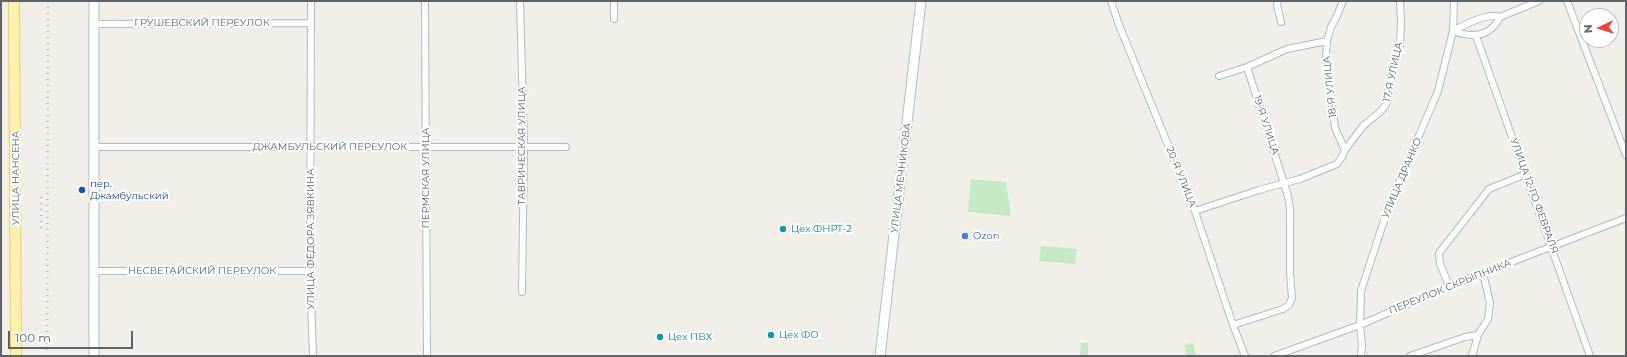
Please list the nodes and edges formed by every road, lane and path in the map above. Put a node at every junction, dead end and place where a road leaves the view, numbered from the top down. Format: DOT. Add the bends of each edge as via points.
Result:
graph roads {
  1 [pos="14,1"];
  2 [pos="94,1"];
  3 [pos="310,1"];
  4 [pos="425,1"];
  5 [pos="520,1"];
  6 [pos="614,1"];
  7 [pos="921,1"];
  8 [pos="1111,1"];
  9 [pos="1278,1"];
  10 [pos="1343,1"];
  11 [pos="1400,1"];
  12 [pos="1454,1"];
  13 [pos="1539,1"];
  14 [pos="1567,1"];
  15 [pos="1500,17"];
  16 [pos="614,19"];
  17 [pos="1282,22"];
  18 [pos="310,23"];
  19 [pos="94,24"];
  20 [pos="1453,31"];
  21 [pos="1476,36"];
  22 [pos="1328,41"];
  23 [pos="1247,67"];
  24 [pos="1219,76"];
  25 [pos="566,146"];
  26 [pos="94,147"];
  27 [pos="311,147"];
  28 [pos="426,147"];
  29 [pos="524,147"];
  30 [pos="1345,150"];
  31 [pos="1626,155"];
  32 [pos="1526,174"];
  33 [pos="1284,183"];
  34 [pos="1195,211"];
  35 [pos="1626,218"];
  36 [pos="1552,246"];
  37 [pos="94,271"];
  38 [pos="310,271"];
  39 [pos="1483,273"];
  40 [pos="1449,286"];
  41 [pos="522,292"];
  42 [pos="1233,325"];
  43 [pos="1360,325"];
  44 [pos="1478,335"];
  45 [pos="16,356"];
  46 [pos="94,356"];
  47 [pos="313,356"];
  48 [pos="427,356"];
  49 [pos="880,356"];
  50 [pos="1245,356"];
  51 [pos="1274,356"];
  52 [pos="1361,356"];
  53 [pos="1410,356"];
  54 [pos="1472,356"];
  55 [pos="1590,356"];
  1 -- 45 [label="main road, УЛИЦА НАНСЕНА"];
  2 -- 19 [label="main road"];
  3 -- 18 [label="street, УЛИЦА ФЁДОРА ЗЯВКИНА"];
  4 -- 28 [label="street, ПЕРМСКАЯ УЛИЦА"];
  5 -- 29 [label="street, ТАВРИЧЕСКАЯ УЛИЦА"];
  6 -- 16 [label="street"];
  7 -- 49 [label="main road, УЛИЦА МЕЧНИКОВА"];
  8 -- 34 [label="street, 20-Я УЛИЦА"];
  9 -- 17 [label="street"];
  10 -- 22 [label="street, 18-Я УЛИЦА" via="1331,27"];
  11 -- 30 [label="street, 17-Я УЛИЦА" via="1400,45 1393,64 1386,105 1363,126"];
  12 -- 20 [label="street, УЛИЦА ДРАНКО"];
  13 -- 15 [label="street"];
  14 -- 31 [label="street"];
  15 -- 20 [label="street" via="1486,16"];
  15 -- 21 [label="street" via="1487,31"];
  18 -- 19 [label="street, ГРУШЕВСКИЙ ПЕРЕУЛОК"];
  18 -- 27 [label="street, УЛИЦА ФЁДОРА ЗЯВКИНА"];
  19 -- 26 [label="main road"];
  20 -- 21 [label="street"];
  20 -- 43 [label="street, УЛИЦА ДРАНКО" via="1438,91 1388,208 1361,291"];
  21 -- 32 [label="street, УЛИЦА 12-ГО ФЕВРАЛЯ"];
  22 -- 23 [label="street" via="1287,49"];
  22 -- 30 [label="street, 18-Я УЛИЦА" via="1326,55 1334,128"];
  23 -- 24 [label="street"];
  23 -- 33 [label="street, 19-Я УЛИЦА"];
  25 -- 29 [label="street, ДЖАМБУЛЬСКИЙ ПЕРЕУЛОК"];
  26 -- 27 [label="street, ДЖАМБУЛЬСКИЙ ПЕРЕУЛОК"];
  26 -- 37 [label="main road"];
  27 -- 28 [label="street, ДЖАМБУЛЬСКИЙ ПЕРЕУЛОК"];
  27 -- 38 [label="street, УЛИЦА ФЁДОРА ЗЯВКИНА"];
  28 -- 29 [label="street, ДЖАМБУЛЬСКИЙ ПЕРЕУЛОК"];
  28 -- 48 [label="street, ПЕРМСКАЯ УЛИЦА"];
  29 -- 41 [label="street, ТАВРИЧЕСКАЯ УЛИЦА"];
  30 -- 33 [label="street, 17-Я УЛИЦА" via="1337,164 1314,175"];
  32 -- 36 [label="street, УЛИЦА 12-ГО ФЕВРАЛЯ"];
  32 -- 40 [label="street" via="1489,189 1440,253 1440,264"];
  33 -- 34 [label="street, 17-Я УЛИЦА"];
  33 -- 42 [label="street" via="1290,210 1292,298 1283,310"];
  34 -- 42 [label="street, 20-Я УЛИЦА"];
  35 -- 36 [label="street, ПЕРЕУЛОК СКРЫПНИКА"];
  36 -- 39 [label="street, ПЕРЕУЛОК СКРЫПНИКА"];
  36 -- 55 [label="street, УЛИЦА 12-ГО ФЕВРАЛЯ"];
  37 -- 38 [label="street, НЕСВЕТАЙСКИЙ ПЕРЕУЛОК"];
  37 -- 46 [label="main road"];
  38 -- 47 [label="street, УЛИЦА ФЁДОРА ЗЯВКИНА"];
  39 -- 40 [label="street, ПЕРЕУЛОК СКРЫПНИКА"];
  39 -- 44 [label="street" via="1490,303 1488,319"];
  40 -- 43 [label="street, ПЕРЕУЛОК СКРЫПНИКА"];
  42 -- 50 [label="street, 20-Я УЛИЦА"];
  43 -- 51 [label="street, ПЕРЕУЛОК СКРЫПНИКА"];
  43 -- 52 [label="street, УЛИЦА ДРАНКО"];
  44 -- 53 [label="street"];
  44 -- 54 [label="street"];
}
